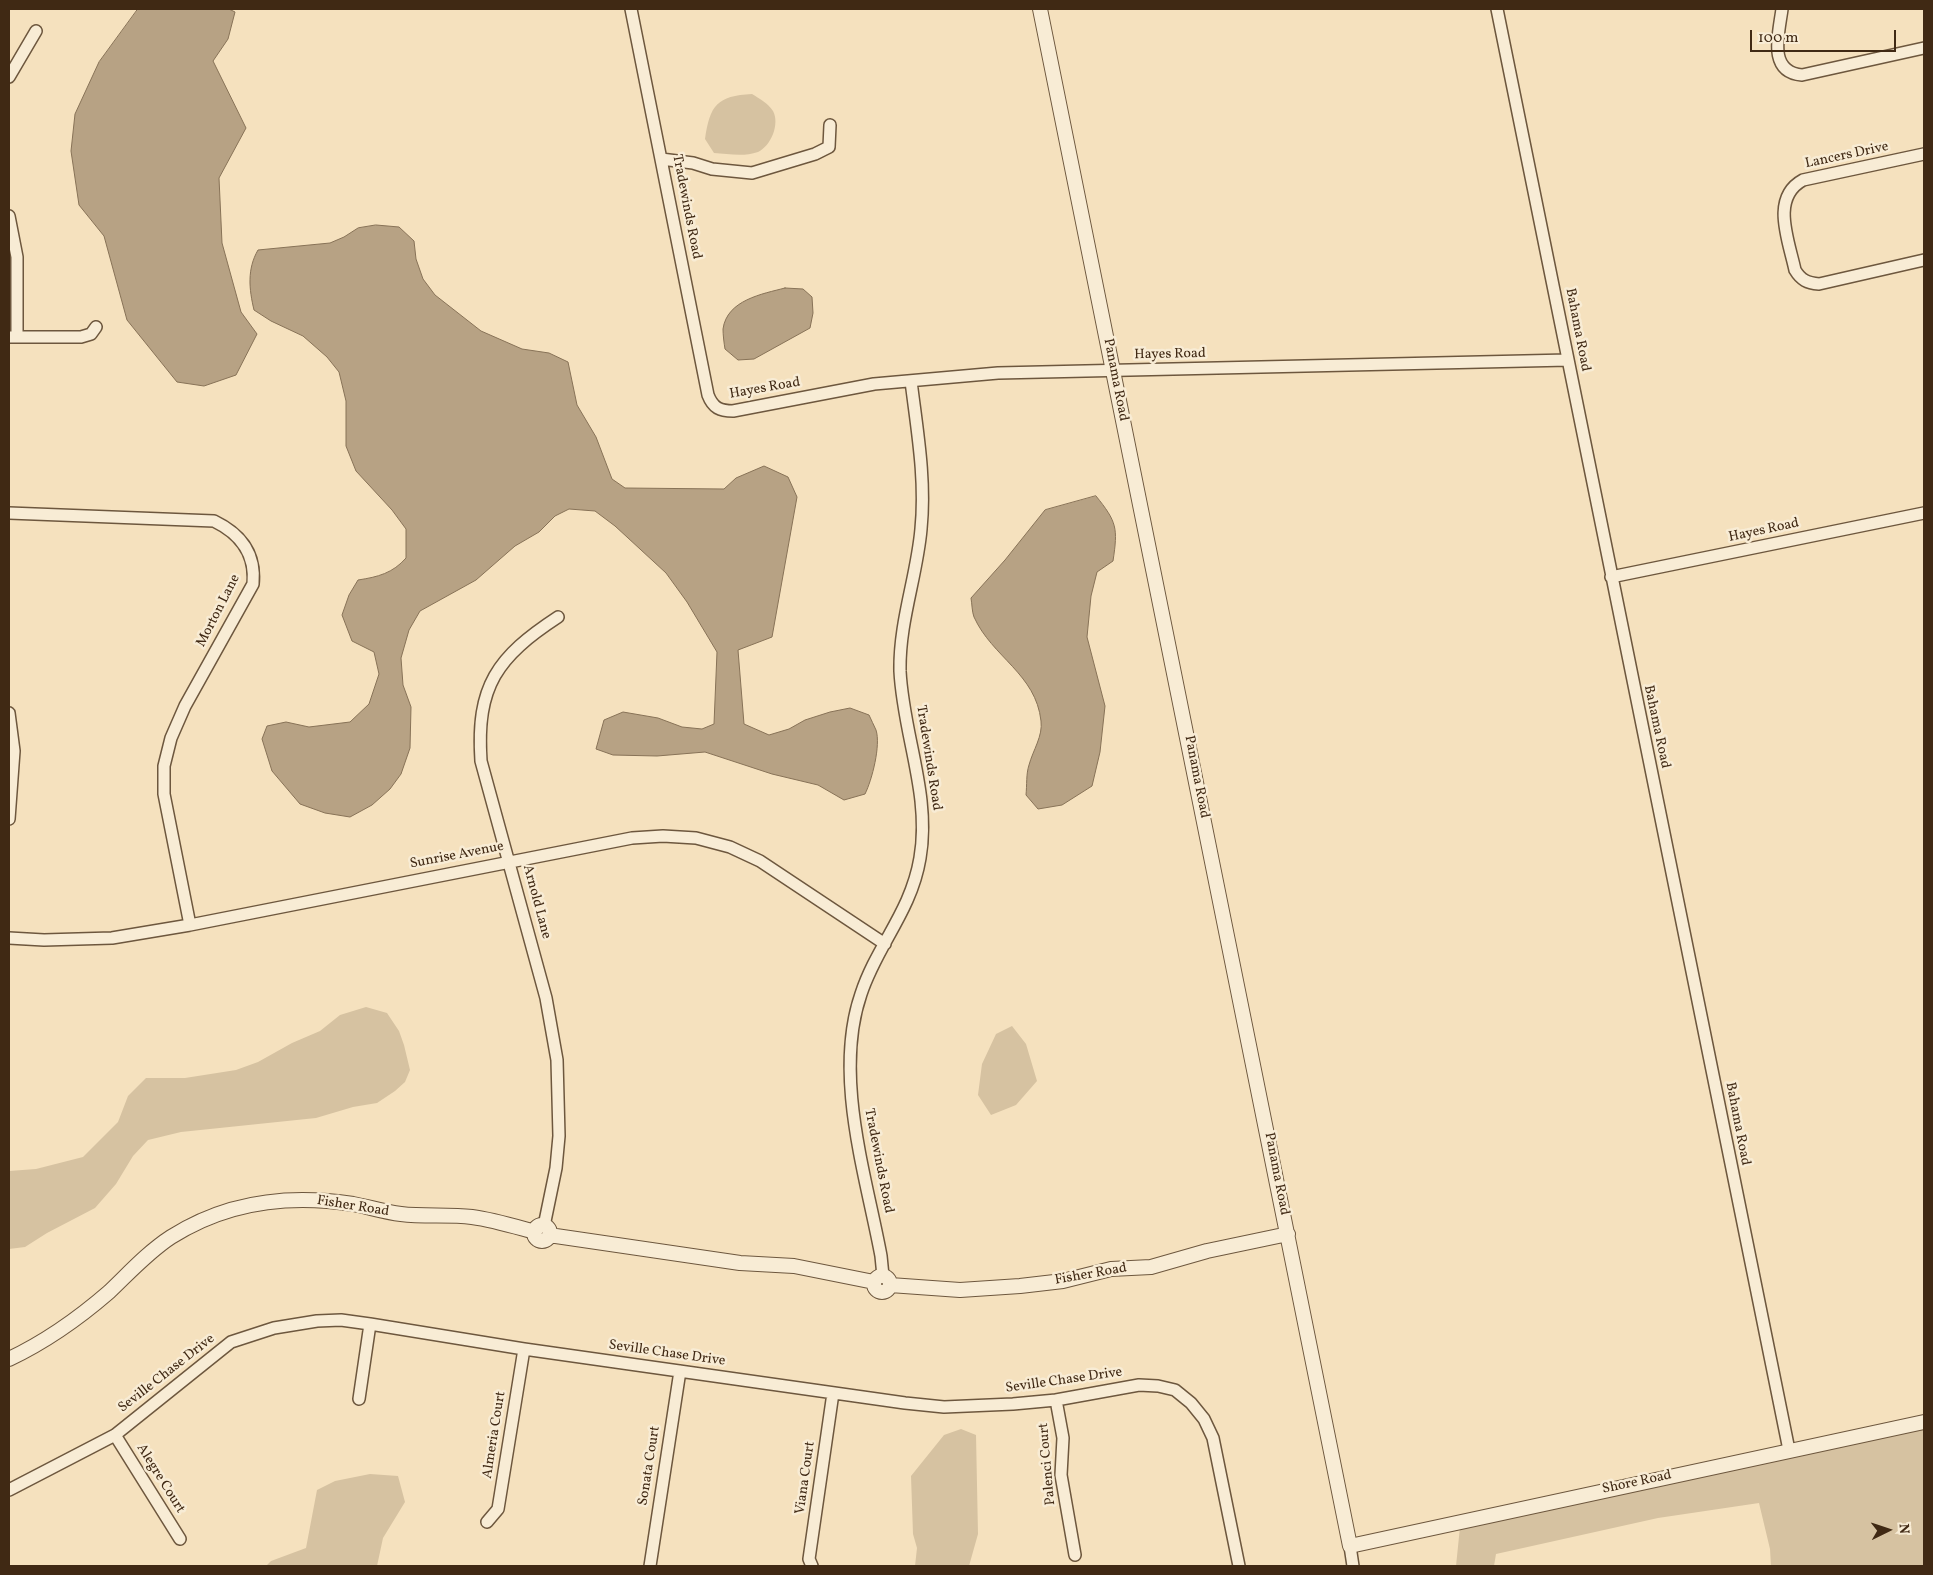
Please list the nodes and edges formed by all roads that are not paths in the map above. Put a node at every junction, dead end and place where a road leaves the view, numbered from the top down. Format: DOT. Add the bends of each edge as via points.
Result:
graph roads {
  1 [pos="631,9"];
  2 [pos="1040,9"];
  3 [pos="1497,9"];
  4 [pos="1782,9"];
  5 [pos="36,31"];
  6 [pos="1924,48"];
  7 [pos="9,74"];
  8 [pos="830,125"];
  9 [pos="1924,154"];
  10 [pos="661,159"];
  11 [pos="9,216"];
  12 [pos="1924,260"];
  13 [pos="96,327"];
  14 [pos="13,337"];
  15 [pos="1568,360"];
  16 [pos="1114,371"];
  17 [pos="911,381"];
  18 [pos="717,409"];
  19 [pos="9,513"];
  20 [pos="1924,513"];
  21 [pos="1611,577"];
  22 [pos="558,617"];
  23 [pos="9,713"];
  24 [pos="9,819"];
  25 [pos="509,861"];
  26 [pos="190,925"];
  27 [pos="9,938"];
  28 [pos="885,944"];
  29 [pos="542,1231"];
  30 [pos="1288,1234"];
  31 [pos="882,1281"];
  32 [pos="370,1324"];
  33 [pos="524,1349"];
  34 [pos="9,1359"];
  35 [pos="680,1371"];
  36 [pos="833,1393"];
  37 [pos="359,1399"];
  38 [pos="1056,1400"];
  39 [pos="1924,1422"];
  40 [pos="115,1435"];
  41 [pos="1789,1450"];
  42 [pos="9,1490"];
  43 [pos="487,1522"];
  44 [pos="180,1538"];
  45 [pos="1350,1546"];
  46 [pos="1075,1555"];
  47 [pos="650,1566"];
  48 [pos="812,1566"];
  49 [pos="1239,1566"];
  50 [pos="1353,1566"];
  1 -- 10 [label="street, Tradewinds Road"];
  2 -- 16 [label="street, Panama Road"];
  3 -- 15 [label="street, Bahama Road"];
  4 -- 6 [label="street" via="1778,49 1780,64 1792,74 1802,75"];
  5 -- 7 [label="street"];
  8 -- 10 [label="street" via="829,147 752,173"];
  9 -- 12 [label="street, Lancers Drive" via="1803,180 1790,189 1783,210 1795,270 1809,284"];
  10 -- 18 [label="street, Tradewinds Road" via="708,395"];
  11 -- 14 [label="street" via="17,257"];
  13 -- 14 [label="street" via="81,337"];
  15 -- 16 [label="street, Hayes Road"];
  15 -- 21 [label="street, Bahama Road"];
  16 -- 17 [label="street, Hayes Road" via="998,373"];
  16 -- 30 [label="street, Panama Road"];
  17 -- 18 [label="street, Hayes Road" via="874,384 733,411"];
  17 -- 28 [label="street, Tradewinds Road" via="924,497 901,644 900,672 921,795 923,829 920,859 906,906"];
  19 -- 26 [label="street, Morton Lane" via="214,521 228,528 251,555 255,568 253,584 185,706 171,738 164,766 164,794"];
  20 -- 21 [label="street, Hayes Road"];
  21 -- 41 [label="street, Bahama Road"];
  22 -- 25 [label="street, Arnold Lane" via="528,636 507,656 492,679 483,703 479,733 482,761"];
  23 -- 24 [label="street" via="14,751"];
  25 -- 26 [label="street, Sunrise Avenue"];
  25 -- 28 [label="street, Sunrise Avenue" via="632,838 696,838 730,847 760,862"];
  25 -- 29 [label="street, Arnold Lane" via="546,998 557,1060 559,1136 556,1168"];
  26 -- 27 [label="street, Sunrise Avenue" via="112,938"];
  28 -- 31 [label="street, Tradewinds Road" via="860,995 851,1043 850,1073 852,1108 882,1256"];
  29 -- 31 [label="street, Fisher Road" via="740,1263 794,1266"];
  29 -- 34 [label="street, Fisher Road" via="506,1222 470,1217 418,1216 322,1200 276,1200 238,1208 199,1221 170,1238 70,1323"];
  30 -- 31 [label="street, Fisher Road" via="1151,1267 1111,1269 1063,1281 1020,1286 960,1290"];
  30 -- 45 [label="street, Panama Road"];
  32 -- 33 [label="street, Seville Chase Drive"];
  32 -- 37 [label="street"];
  32 -- 40 [label="street, Seville Chase Drive" via="341,1320 292,1324 231,1342"];
  33 -- 35 [label="street, Seville Chase Drive"];
  33 -- 43 [label="street, Almeria Court" via="498,1509"];
  35 -- 36 [label="street, Seville Chase Drive"];
  35 -- 47 [label="street, Sonata Court"];
  36 -- 38 [label="street, Seville Chase Drive" via="944,1406"];
  36 -- 48 [label="street, Viana Court" via="809,1559"];
  38 -- 46 [label="street, Palenci Court" via="1063,1438 1061,1475"];
  38 -- 49 [label="street, Seville Chase Drive" via="1139,1385 1175,1390 1191,1403 1213,1438"];
  39 -- 41 [label="street, Shore Road"];
  40 -- 42 [label="street, Seville Chase Drive"];
  40 -- 44 [label="street, Alegre Court"];
  41 -- 45 [label="street, Shore Road"];
  45 -- 50 [label="street"];
}
